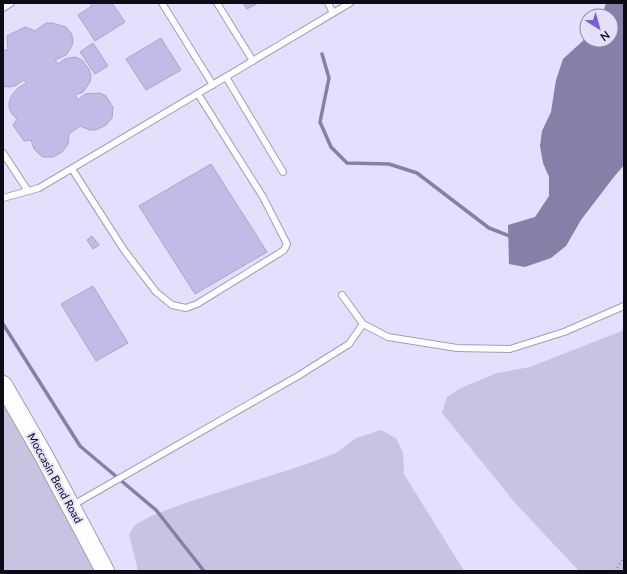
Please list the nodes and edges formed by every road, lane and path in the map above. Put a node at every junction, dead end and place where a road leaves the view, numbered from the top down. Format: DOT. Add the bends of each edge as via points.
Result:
graph roads {
  1 [pos="11,3"];
  2 [pos="162,3"];
  3 [pos="217,3"];
  4 [pos="328,3"];
  5 [pos="350,3"];
  6 [pos="3,8"];
  7 [pos="333,13"];
  8 [pos="253,61"];
  9 [pos="226,78"];
  10 [pos="213,85"];
  11 [pos="198,94"];
  12 [pos="3,153"];
  13 [pos="72,169"];
  14 [pos="283,172"];
  15 [pos="28,191"];
  16 [pos="3,198"];
  17 [pos="342,295"];
  18 [pos="624,306"];
  19 [pos="363,324"];
  20 [pos="3,385"];
  21 [pos="71,506"];
  22 [pos="624,558"];
  23 [pos="105,571"];
  24 [pos="615,571"];
  1 -- 6 [label="lane"];
  2 -- 10 [label="lane"];
  3 -- 8 [label="lane"];
  4 -- 7 [label="lane"];
  5 -- 7 [label="lane"];
  7 -- 8 [label="lane"];
  8 -- 9 [label="lane"];
  9 -- 10 [label="lane"];
  9 -- 14 [label="lane"];
  10 -- 11 [label="lane"];
  11 -- 13 [label="lane"];
  11 -- 13 [label="lane" via="263,197 287,244 278,254 197,304 186,308 172,305 156,292 124,250"];
  12 -- 15 [label="lane"];
  13 -- 15 [label="lane" via="39,188"];
  15 -- 16 [label="lane"];
  17 -- 19 [label="lane"];
  18 -- 19 [label="lane" via="564,332 510,349 457,348 388,337"];
  19 -- 21 [label="lane" via="349,344 298,376"];
  20 -- 21 [label="main road, Moccasin Bend Road"];
  21 -- 23 [label="main road, Moccasin Bend Road"];
  22 -- 24 [label="path"];
}
